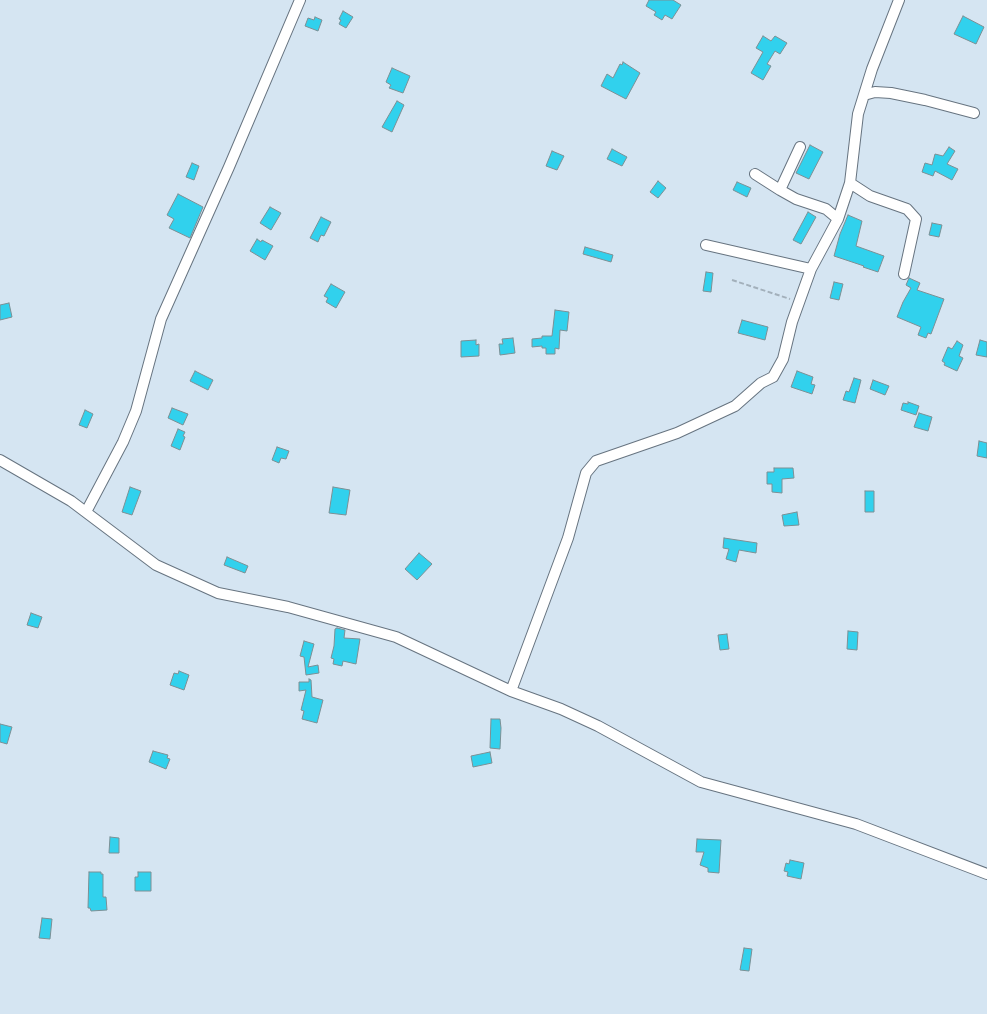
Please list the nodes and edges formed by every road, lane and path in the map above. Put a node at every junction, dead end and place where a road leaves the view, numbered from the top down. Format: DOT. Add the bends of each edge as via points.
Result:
graph roads {
  1 [pos="300,0"];
  2 [pos="899,0"];
  3 [pos="864,95"];
  4 [pos="974,113"];
  5 [pos="800,147"];
  6 [pos="755,174"];
  7 [pos="850,182"];
  8 [pos="780,190"];
  9 [pos="838,218"];
  10 [pos="706,245"];
  11 [pos="811,269"];
  12 [pos="904,274"];
  13 [pos="732,280"];
  14 [pos="799,303"];
  15 [pos="0,460"];
  16 [pos="86,512"];
  17 [pos="511,691"];
  18 [pos="987,874"];
  1 -- 16 [label="street" via="161,319 136,411"];
  2 -- 3 [label="street"];
  3 -- 4 [label="street" via="891,93"];
  3 -- 7 [label="street" via="858,114"];
  5 -- 8 [label="street"];
  6 -- 8 [label="street"];
  7 -- 9 [label="street"];
  7 -- 12 [label="street" via="870,196 907,209 916,219"];
  8 -- 9 [label="street" via="826,209"];
  9 -- 11 [label="street"];
  10 -- 11 [label="street"];
  11 -- 14 [label="street"];
  13 -- 14 [label="path"];
  14 -- 17 [label="street" via="782,359 773,377 761,383 735,406 677,433 596,461 586,473 568,538"];
  15 -- 16 [label="street"];
  16 -- 17 [label="street" via="156,565 218,593 288,607 396,637"];
  17 -- 18 [label="street" via="598,726 701,782 856,824"];
}
